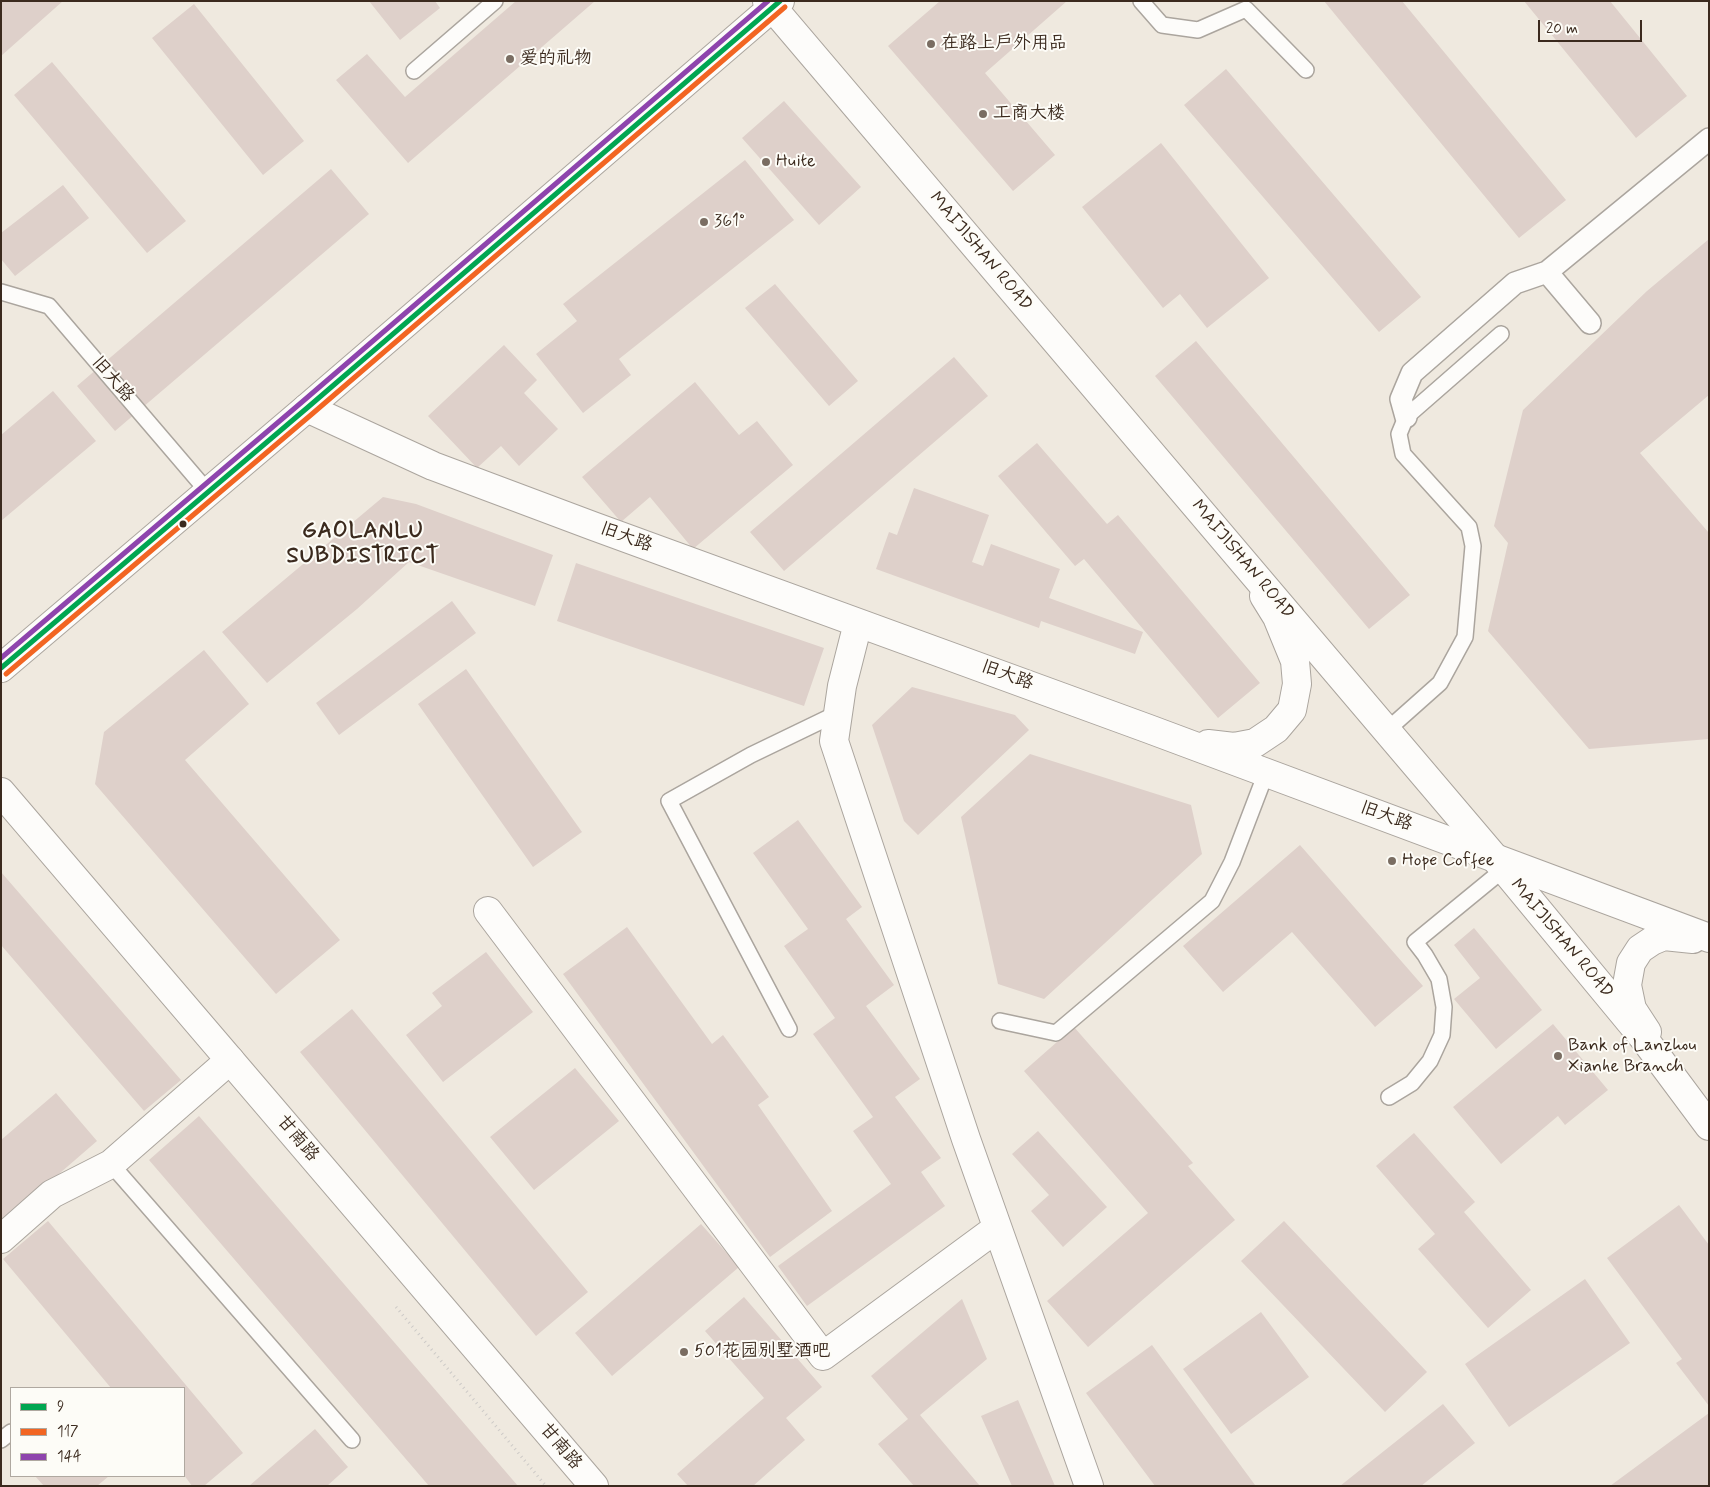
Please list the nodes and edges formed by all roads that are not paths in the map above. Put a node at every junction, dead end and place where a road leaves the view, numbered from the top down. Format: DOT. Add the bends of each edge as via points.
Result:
graph roads {
  1 [pos="495,1"];
  2 [pos="1141,1"];
  3 [pos="773,3"];
  4 [pos="1306,70"];
  5 [pos="414,72"];
  6 [pos="1709,139"];
  7 [pos="1547,272"];
  8 [pos="1,292"];
  9 [pos="1590,323"];
  10 [pos="1501,334"];
  11 [pos="307,408"];
  12 [pos="1406,417"];
  13 [pos="208,492"];
  14 [pos="1234,551"];
  15 [pos="858,623"];
  16 [pos="1,668"];
  17 [pos="838,713"];
  18 [pos="1149,729"];
  19 [pos="1386,731"];
  20 [pos="1266,773"];
  21 [pos="1,792"];
  22 [pos="1499,863"];
  23 [pos="488,911"];
  24 [pos="1709,938"];
  25 [pos="1709,942"];
  26 [pos="1000,1021"];
  27 [pos="789,1029"];
  28 [pos="230,1060"];
  29 [pos="1685,1094"];
  30 [pos="1389,1098"];
  31 [pos="1709,1126"];
  32 [pos="111,1164"];
  33 [pos="997,1228"];
  34 [pos="1,1239"];
  35 [pos="352,1440"];
  36 [pos="594,1486"];
  37 [pos="1089,1486"];
  1 -- 5 [label="lane"];
  2 -- 4 [label="lane" via="1162,25 1198,30 1246,9"];
  3 -- 11 [label="street"];
  3 -- 14 [label="street, MAIJISHAN ROAD"];
  6 -- 7 [label="street"];
  7 -- 9 [label="street"];
  7 -- 12 [label="street" via="1515,283 1412,373 1401,399"];
  8 -- 13 [label="lane, 旧大路" via="49,306"];
  10 -- 12 [label="lane"];
  11 -- 13 [label="street"];
  11 -- 15 [label="street, 旧大路" via="433,466"];
  12 -- 19 [label="lane" via="1399,434 1403,454 1469,527 1473,546 1465,637 1440,683"];
  13 -- 16 [label="street"];
  14 -- 18 [label="street" via="1277,617 1295,661 1297,684 1292,710 1276,729 1255,743 1234,747 1197,743"];
  14 -- 19 [label="street, MAIJISHAN ROAD"];
  15 -- 17 [label="street"];
  15 -- 18 [label="street, 旧大路"];
  17 -- 27 [label="lane" via="751,755 669,801"];
  17 -- 33 [label="street" via="834,741"];
  18 -- 20 [label="street, 旧大路"];
  19 -- 22 [label="street, MAIJISHAN ROAD"];
  20 -- 22 [label="street, 旧大路"];
  20 -- 26 [label="lane" via="1232,862 1212,901 1056,1033"];
  21 -- 28 [label="street, 甘南路"];
  22 -- 24 [label="street, 旧大路"];
  22 -- 29 [label="street, MAIJISHAN ROAD" via="1642,1036"];
  22 -- 30 [label="lane" via="1414,942 1439,980 1444,1007 1442,1035 1430,1061 1412,1083"];
  23 -- 33 [label="street" via="823,1356"];
  25 -- 29 [label="street" via="1672,936 1652,941 1640,949 1631,963 1627,985 1632,1009"];
  28 -- 32 [label="street"];
  28 -- 36 [label="street, 甘南路"];
  29 -- 31 [label="street, MAIJISHAN ROAD"];
  32 -- 34 [label="street" via="52,1194"];
  32 -- 35 [label="lane"];
  33 -- 37 [label="street"];
}
